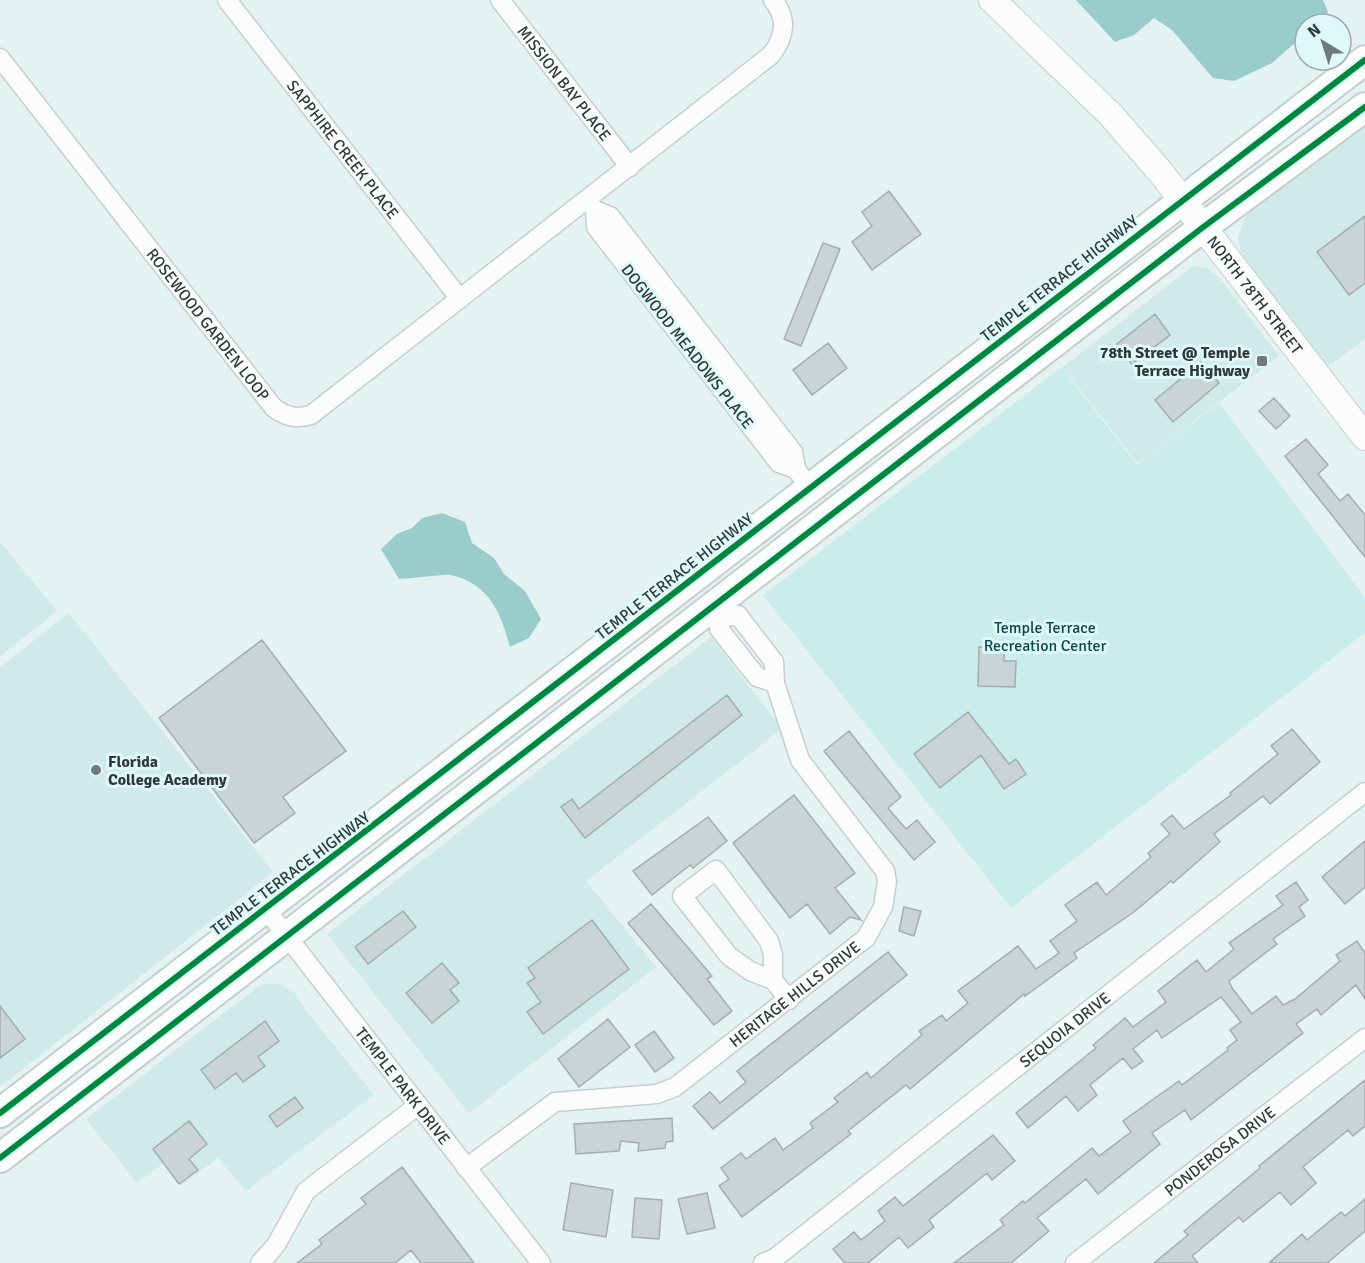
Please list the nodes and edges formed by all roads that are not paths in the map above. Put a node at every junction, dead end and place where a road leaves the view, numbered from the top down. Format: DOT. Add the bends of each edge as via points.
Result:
graph roads {
  1 [pos="227,0"];
  2 [pos="500,0"];
  3 [pos="773,0"];
  4 [pos="992,0"];
  5 [pos="0,58"];
  6 [pos="1365,60"];
  7 [pos="1365,106"];
  8 [pos="630,167"];
  9 [pos="1181,200"];
  10 [pos="591,205"];
  11 [pos="1203,228"];
  12 [pos="460,299"];
  13 [pos="680,306"];
  14 [pos="666,317"];
  15 [pos="1365,436"];
  16 [pos="803,479"];
  17 [pos="718,612"];
  18 [pos="1365,792"];
  19 [pos="265,909"];
  20 [pos="286,937"];
  21 [pos="773,980"];
  22 [pos="789,1000"];
  23 [pos="1365,1038"];
  24 [pos="417,1106"];
  25 [pos="0,1113"];
  26 [pos="0,1158"];
  27 [pos="466,1168"];
  28 [pos="260,1263"];
  29 [pos="541,1263"];
  30 [pos="763,1263"];
  31 [pos="1075,1263"];
  1 -- 12 [label="street, SAPPHIRE CREEK PLACE"];
  2 -- 8 [label="street, MISSION BAY PLACE"];
  3 -- 8 [label="street" via="783,17 784,30 771,55"];
  4 -- 9 [label="street, NORTH 78TH STREET" via="1111,115"];
  5 -- 12 [label="street, ROSEWOOD GARDEN LOOP" via="274,408 285,416 297,419 311,415"];
  6 -- 9 [label="main road, TEMPLE TERRACE HIGHWAY"];
  7 -- 11 [label="main road"];
  8 -- 10 [label="street"];
  9 -- 11 [label="street, NORTH 78TH STREET"];
  9 -- 16 [label="main road, TEMPLE TERRACE HIGHWAY"];
  10 -- 12 [label="street"];
  10 -- 13 [label="street, DOGWOOD MEADOWS PLACE" via="610,216"];
  10 -- 14 [label="street, DOGWOOD MEADOWS PLACE" via="596,227"];
  11 -- 15 [label="street, NORTH 78TH STREET"];
  11 -- 17 [label="main road"];
  13 -- 14 [label="street"];
  13 -- 16 [label="street, DOGWOOD MEADOWS PLACE" via="793,452"];
  14 -- 16 [label="street, DOGWOOD MEADOWS PLACE" via="779,463"];
  16 -- 17 [label="main road" via="802,517 712,591"];
  16 -- 19 [label="main road, TEMPLE TERRACE HIGHWAY"];
  17 -- 20 [label="main road"];
  17 -- 22 [label="street, HERITAGE HILLS DRIVE" via="738,615 774,662 775,683 801,760 880,862 887,882 883,907 872,930"];
  18 -- 30 [label="street, SEQUOIA DRIVE" via="775,1258"];
  19 -- 20 [label="street, TEMPLE PARK DRIVE"];
  19 -- 25 [label="main road, TEMPLE TERRACE HIGHWAY"];
  20 -- 24 [label="street, TEMPLE PARK DRIVE"];
  20 -- 26 [label="main road"];
  21 -- 21 [label="street" via="769,941 716,870 682,896 729,956 750,971"];
  21 -- 22 [label="street"];
  22 -- 27 [label="street, HERITAGE HILLS DRIVE" via="666,1092 555,1102"];
  23 -- 31 [label="street, PONDEROSA DRIVE"];
  24 -- 27 [label="street, TEMPLE PARK DRIVE"];
  24 -- 28 [label="street" via="306,1191 276,1245"];
  27 -- 29 [label="street, TEMPLE PARK DRIVE"];
}
